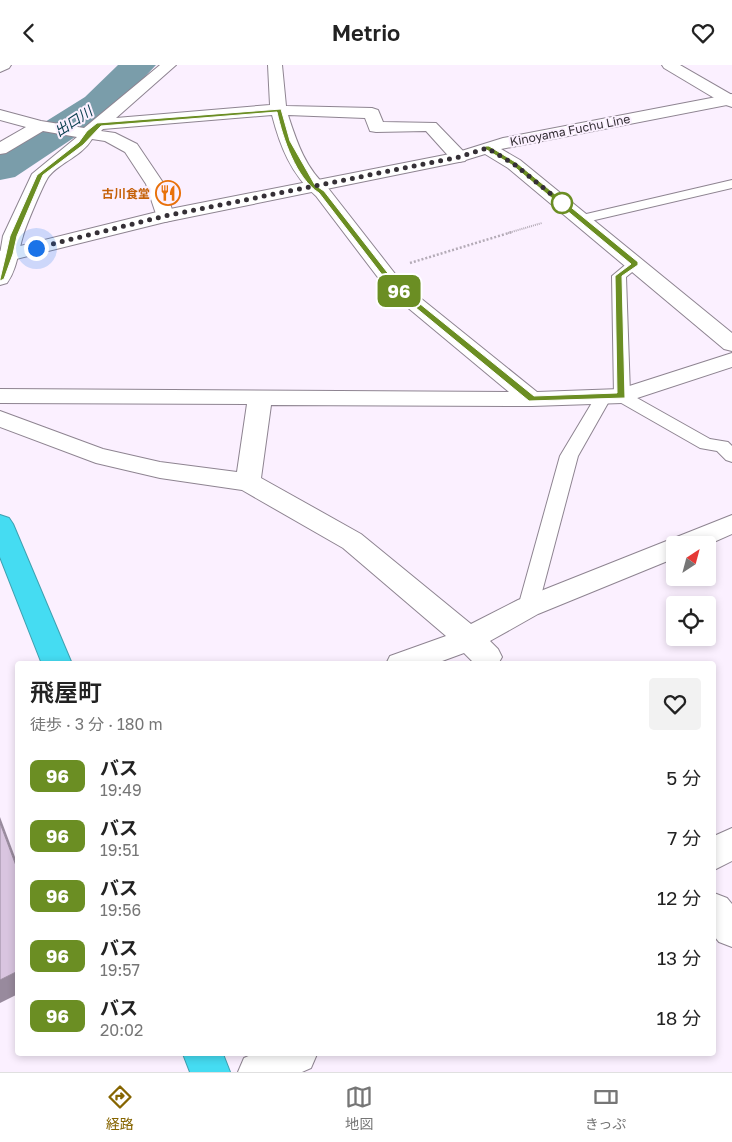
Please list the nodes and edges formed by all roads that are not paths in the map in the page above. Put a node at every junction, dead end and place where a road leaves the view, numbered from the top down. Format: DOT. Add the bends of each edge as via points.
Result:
graph roads {
  1 [pos="4,65"];
  2 [pos="169,65"];
  3 [pos="275,65"];
  4 [pos="668,65"];
  5 [pos="0,67"];
  6 [pos="731,101"];
  7 [pos="279,111"];
  8 [pos="0,115"];
  9 [pos="40,126"];
  10 [pos="94,128"];
  11 [pos="487,148"];
  12 [pos="0,149"];
  13 [pos="459,157"];
  14 [pos="732,183"];
  15 [pos="312,186"];
  16 [pos="165,216"];
  17 [pos="578,216"];
  18 [pos="5,255"];
  19 [pos="635,264"];
  20 [pos="0,279"];
  21 [pos="732,344"];
  22 [pos="732,360"];
  23 [pos="0,396"];
  24 [pos="613,396"];
  25 [pos="260,397"];
  26 [pos="532,399"];
  27 [pos="0,418"];
  28 [pos="732,456"];
  29 [pos="248,482"];
  30 [pos="0,524"];
  31 [pos="732,524"];
  32 [pos="703,536"];
  33 [pos="666,551"];
  34 [pos="528,607"];
  35 [pos="483,653"];
  36 [pos="56,661"];
  37 [pos="423,661"];
  38 [pos="732,843"];
  39 [pos="716,853"];
  40 [pos="716,912"];
  41 [pos="732,930"];
  42 [pos="204,1056"];
  43 [pos="293,1056"];
  44 [pos="210,1072"];
  45 [pos="258,1072"];
  1 -- 5 [label="street"];
  2 -- 10 [label="street"];
  3 -- 7 [label="street" via="273,81"];
  4 -- 6 [label="street"];
  6 -- 11 [label="street, Kinoyama Fuchu Line"];
  7 -- 10 [label="street"];
  7 -- 13 [label="street" via="372,113 376,127 430,126"];
  7 -- 15 [label="street" via="287,141"];
  8 -- 9 [label="street"];
  9 -- 10 [label="street"];
  9 -- 12 [label="street"];
  10 -- 16 [label="street" via="131,148 155,183"];
  10 -- 18 [label="street" via="81,143 40,175"];
  11 -- 13 [label="street, Kinoyama Fuchu Line"];
  11 -- 17 [label="street" via="514,164"];
  13 -- 15 [label="street, Kinoyama Fuchu Line"];
  14 -- 17 [label="lane"];
  15 -- 16 [label="street, Kinoyama Fuchu Line"];
  15 -- 26 [label="street" via="322,192 396,288"];
  16 -- 18 [label="street, Kinoyama Fuchu Line"];
  17 -- 19 [label="street"];
  18 -- 20 [label="street"];
  19 -- 21 [label="street"];
  19 -- 24 [label="lane" via="619,276"];
  22 -- 24 [label="street"];
  23 -- 25 [label="street"];
  24 -- 26 [label="street"];
  24 -- 28 [label="lane" via="706,444 722,446"];
  24 -- 34 [label="lane" via="568,456"];
  25 -- 26 [label="street"];
  25 -- 29 [label="street"];
  27 -- 29 [label="street" via="96,455 160,469"];
  29 -- 35 [label="street" via="352,541"];
  30 -- 36 [label="highway"];
  31 -- 32 [label="street"];
  33 -- 34 [label="street"];
  34 -- 35 [label="street"];
  35 -- 37 [label="street"];
  38 -- 39 [label="street"];
  40 -- 41 [label="street"];
  42 -- 44 [label="highway"];
  43 -- 45 [label="street"];
}
